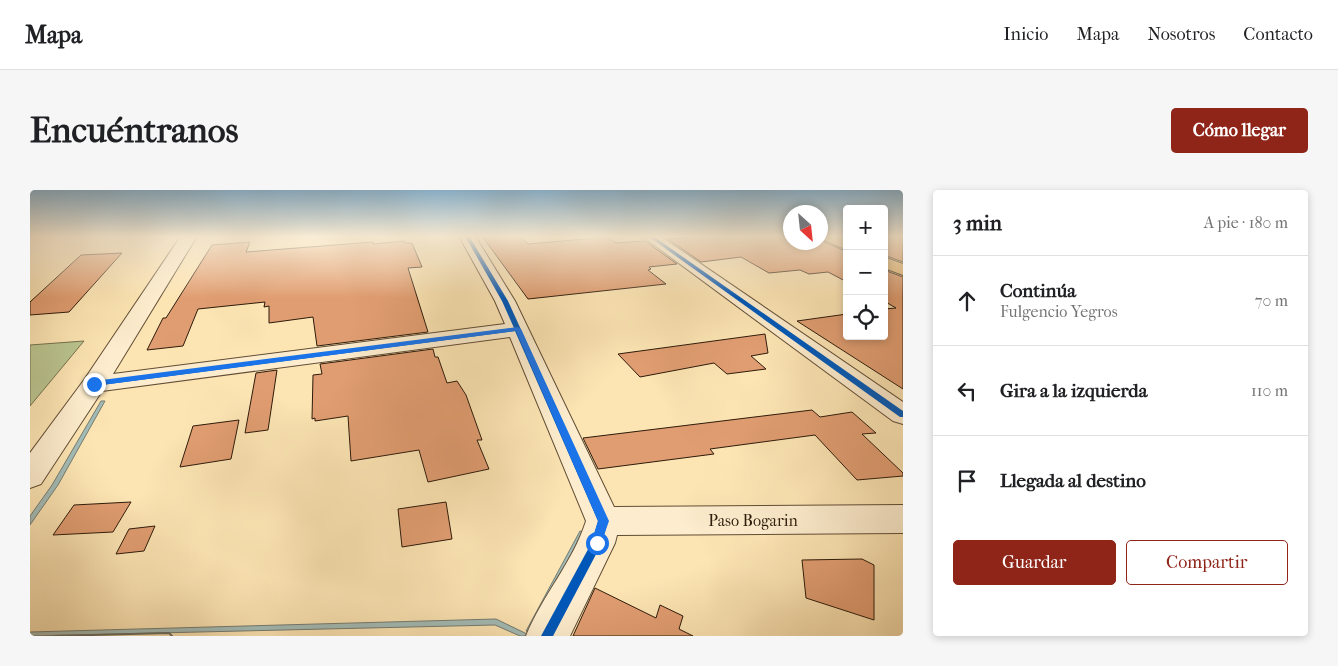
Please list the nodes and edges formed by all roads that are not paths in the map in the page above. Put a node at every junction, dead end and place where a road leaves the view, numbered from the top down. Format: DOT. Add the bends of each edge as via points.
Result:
graph roads {
  1 [pos="176,257"];
  2 [pos="479,257"];
  3 [pos="679,257"];
  4 [pos="888,264"];
  5 [pos="903,270"];
  6 [pos="518,329"];
  7 [pos="94,384"];
  8 [pos="903,415"];
  9 [pos="30,476"];
  10 [pos="903,520"];
  11 [pos="603,521"];
  12 [pos="547,636"];
  1 -- 7 [label="street"];
  2 -- 6 [label="street"];
  3 -- 8 [label="street"];
  4 -- 5 [label="main road"];
  6 -- 7 [label="street"];
  6 -- 11 [label="street"];
  7 -- 9 [label="street"];
  10 -- 11 [label="street, Paso Bogarin"];
  11 -- 12 [label="street" via="597,543"];
}
